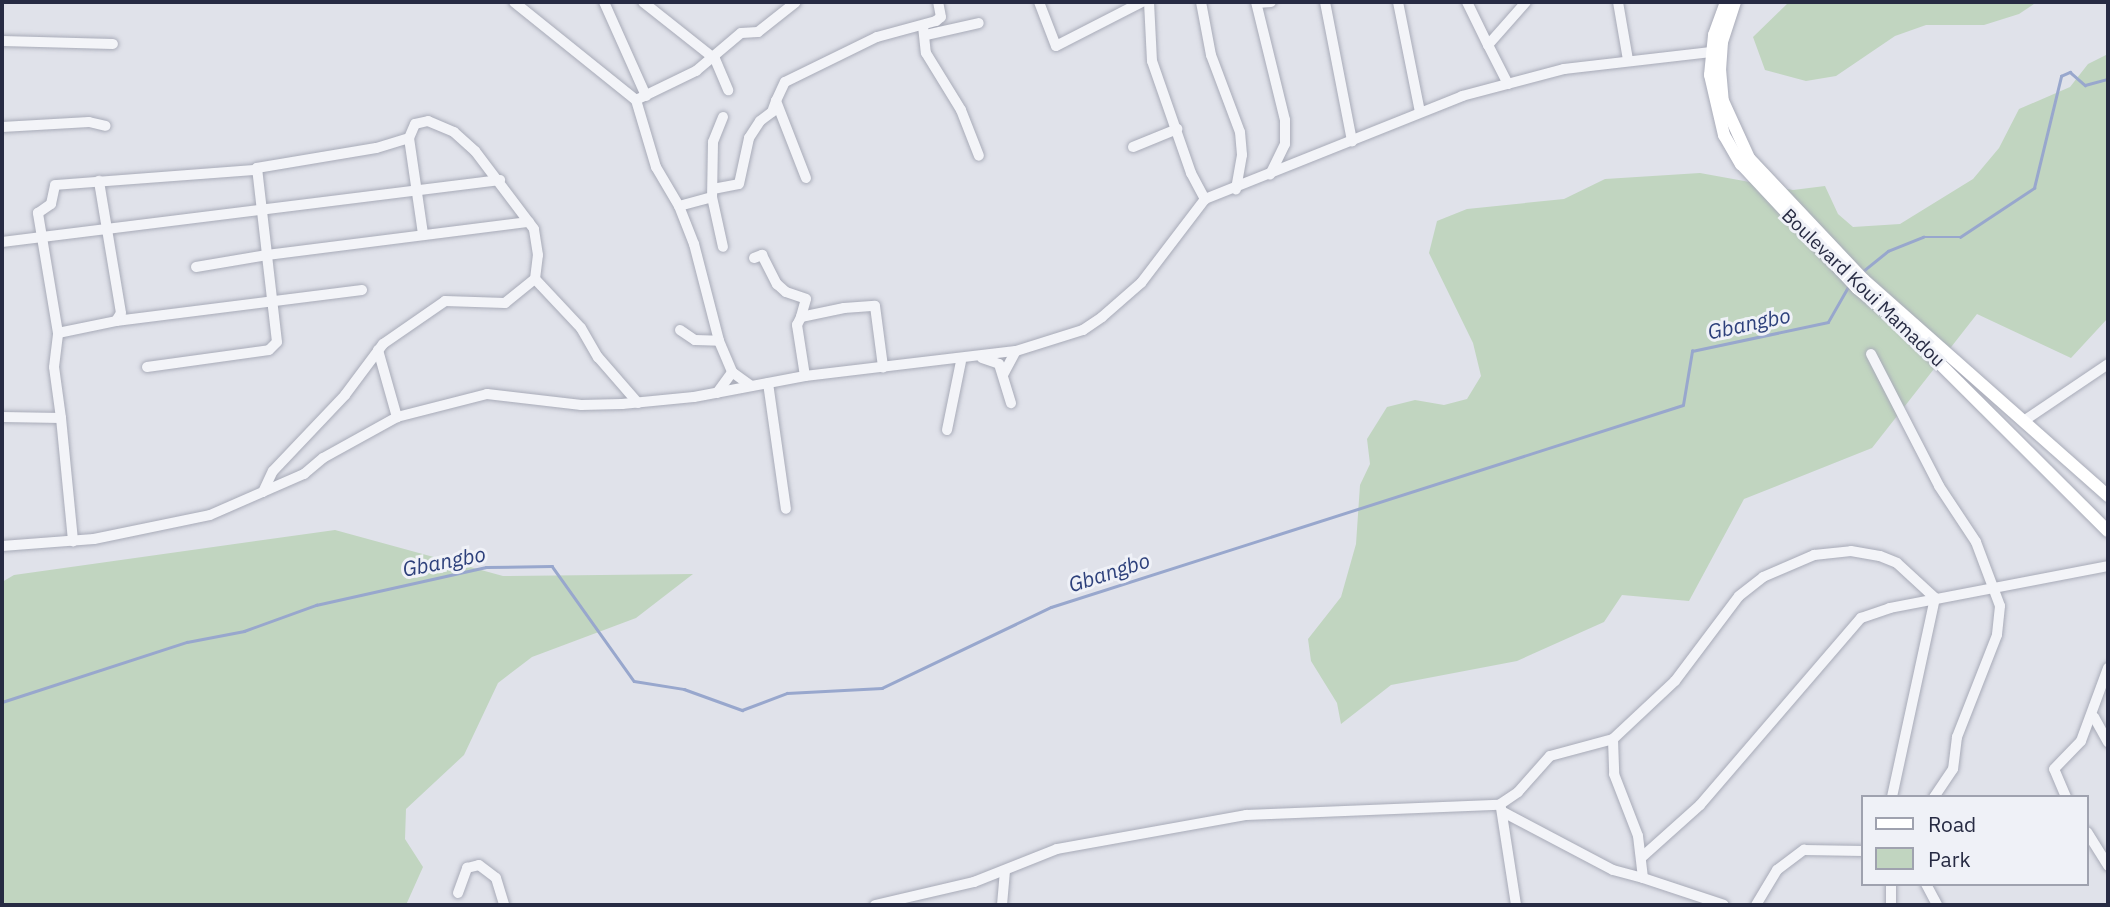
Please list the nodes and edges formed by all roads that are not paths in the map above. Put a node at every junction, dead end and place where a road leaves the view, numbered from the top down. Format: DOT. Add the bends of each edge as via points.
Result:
graph roads {
  1 [pos="514,2"];
  2 [pos="604,2"];
  3 [pos="643,2"];
  4 [pos="796,2"];
  5 [pos="938,2"];
  6 [pos="1040,2"];
  7 [pos="1142,2"];
  8 [pos="1149,2"];
  9 [pos="1201,2"];
  10 [pos="1256,2"];
  11 [pos="1271,2"];
  12 [pos="1325,2"];
  13 [pos="1398,2"];
  14 [pos="1467,2"];
  15 [pos="1526,2"];
  16 [pos="1618,2"];
  17 [pos="1726,2"];
  18 [pos="1735,2"];
  19 [pos="979,23"];
  20 [pos="925,30"];
  21 [pos="2,41"];
  22 [pos="113,44"];
  23 [pos="1488,45"];
  24 [pos="1711,52"];
  25 [pos="715,59"];
  26 [pos="1628,60"];
  27 [pos="1508,84"];
  28 [pos="729,90"];
  29 [pos="641,98"];
  30 [pos="776,101"];
  31 [pos="1420,112"];
  32 [pos="723,117"];
  33 [pos="106,126"];
  34 [pos="2,127"];
  35 [pos="1177,130"];
  36 [pos="409,138"];
  37 [pos="1352,141"];
  38 [pos="1133,147"];
  39 [pos="979,156"];
  40 [pos="255,170"];
  41 [pos="1270,175"];
  42 [pos="806,178"];
  43 [pos="500,180"];
  44 [pos="99,181"];
  45 [pos="417,188"];
  46 [pos="1236,189"];
  47 [pos="713,193"];
  48 [pos="1205,200"];
  49 [pos="679,206"];
  50 [pos="259,209"];
  51 [pos="529,222"];
  52 [pos="105,230"];
  53 [pos="423,234"];
  54 [pos="42,236"];
  55 [pos="2,242"];
  56 [pos="723,247"];
  57 [pos="267,256"];
  58 [pos="754,258"];
  59 [pos="196,267"];
  60 [pos="1845,269"];
  61 [pos="535,279"];
  62 [pos="1860,284"];
  63 [pos="362,290"];
  64 [pos="272,301"];
  65 [pos="801,317"];
  66 [pos="116,321"];
  67 [pos="680,330"];
  68 [pos="58,333"];
  69 [pos="719,341"];
  70 [pos="378,350"];
  71 [pos="1016,351"];
  72 [pos="1871,354"];
  73 [pos="981,357"];
  74 [pos="961,361"];
  75 [pos="2108,364"];
  76 [pos="147,367"];
  77 [pos="883,367"];
  78 [pos="732,372"];
  79 [pos="1003,375"];
  80 [pos="805,376"];
  81 [pos="768,383"];
  82 [pos="751,386"];
  83 [pos="717,393"];
  84 [pos="638,402"];
  85 [pos="1011,403"];
  86 [pos="2,417"];
  87 [pos="397,417"];
  88 [pos="61,418"];
  89 [pos="2025,420"];
  90 [pos="947,430"];
  91 [pos="2074,464"];
  92 [pos="2108,488"];
  93 [pos="263,492"];
  94 [pos="2108,496"];
  95 [pos="786,509"];
  96 [pos="2108,531"];
  97 [pos="73,541"];
  98 [pos="2,546"];
  99 [pos="2108,566"];
  100 [pos="1996,588"];
  101 [pos="1934,598"];
  102 [pos="2108,672"];
  103 [pos="2094,717"];
  104 [pos="1613,739"];
  105 [pos="2108,742"];
  106 [pos="1892,795"];
  107 [pos="1936,795"];
  108 [pos="2065,795"];
  109 [pos="1501,809"];
  110 [pos="2089,835"];
  111 [pos="1862,851"];
  112 [pos="1642,857"];
  113 [pos="2108,866"];
  114 [pos="1004,875"];
  115 [pos="1643,878"];
  116 [pos="1891,886"];
  117 [pos="1927,886"];
  118 [pos="458,893"];
  119 [pos="504,905"];
  120 [pos="875,905"];
  121 [pos="1002,905"];
  122 [pos="1516,905"];
  123 [pos="1724,905"];
  124 [pos="1756,905"];
  125 [pos="1891,905"];
  126 [pos="1937,905"];
  1 -- 29 [label="street"];
  2 -- 29 [label="street"];
  3 -- 25 [label="street"];
  4 -- 25 [label="street" via="758,32 741,33"];
  5 -- 20 [label="street" via="941,17"];
  6 -- 7 [label="street" via="1059,46"];
  8 -- 35 [label="street" via="1152,61"];
  9 -- 46 [label="street" via="1211,55 1240,132 1242,155"];
  10 -- 11 [label="street"];
  10 -- 41 [label="street" via="1285,120 1285,144"];
  12 -- 37 [label="street"];
  13 -- 31 [label="street"];
  14 -- 23 [label="street"];
  15 -- 23 [label="street"];
  16 -- 26 [label="street"];
  17 -- 24 [label="main road, Boulevard Koui Mamadou"];
  18 -- 60 [label="main road, Boulevard Koui Mamadou" via="1726,24 1720,69 1723,102 1734,131 1764,176"];
  19 -- 20 [label="street"];
  20 -- 30 [label="street" via="877,37 789,78"];
  20 -- 39 [label="street" via="926,54 961,110"];
  21 -- 22 [label="street"];
  23 -- 27 [label="street"];
  24 -- 26 [label="street"];
  24 -- 60 [label="main road, Boulevard Koui Mamadou" via="1714,105 1735,154"];
  25 -- 28 [label="street"];
  25 -- 29 [label="street"];
  26 -- 27 [label="street"];
  27 -- 31 [label="street"];
  29 -- 49 [label="street" via="656,167"];
  30 -- 42 [label="street"];
  30 -- 47 [label="street" via="742,155 744,175 739,184"];
  31 -- 37 [label="street"];
  32 -- 47 [label="street" via="713,142"];
  33 -- 34 [label="street" via="89,122"];
  35 -- 38 [label="street"];
  35 -- 48 [label="street"];
  36 -- 40 [label="street"];
  36 -- 43 [label="street" via="415,124 438,122 461,138"];
  36 -- 45 [label="street"];
  37 -- 41 [label="street"];
  40 -- 44 [label="street"];
  40 -- 50 [label="street"];
  41 -- 46 [label="street"];
  43 -- 45 [label="street"];
  43 -- 51 [label="street"];
  44 -- 52 [label="street"];
  44 -- 54 [label="street" via="55,185 51,204 38,210"];
  45 -- 50 [label="street"];
  45 -- 53 [label="street"];
  46 -- 48 [label="street"];
  47 -- 49 [label="street"];
  47 -- 56 [label="street"];
  48 -- 71 [label="street" via="1141,283 1102,317 1083,330"];
  49 -- 69 [label="street"];
  50 -- 52 [label="street"];
  50 -- 57 [label="street"];
  51 -- 53 [label="street"];
  51 -- 61 [label="street" via="537,240"];
  52 -- 54 [label="street"];
  52 -- 66 [label="street" via="120,299"];
  53 -- 57 [label="street"];
  54 -- 55 [label="street"];
  54 -- 68 [label="street"];
  57 -- 59 [label="street"];
  57 -- 64 [label="street"];
  58 -- 65 [label="street" via="762,255 777,284 806,299"];
  60 -- 62 [label="main road, Boulevard Koui Mamadou"];
  61 -- 70 [label="street" via="505,303 445,301"];
  61 -- 84 [label="street" via="582,328 608,369"];
  62 -- 89 [label="main road, Boulevard Koui Mamadou"];
  62 -- 96 [label="main road, Boulevard Koui Mamadou"];
  63 -- 64 [label="street"];
  64 -- 66 [label="street"];
  64 -- 76 [label="street" via="274,348"];
  65 -- 77 [label="street" via="875,306"];
  65 -- 80 [label="street" via="797,325"];
  66 -- 68 [label="street"];
  67 -- 69 [label="street" via="695,340"];
  68 -- 88 [label="street" via="54,367"];
  69 -- 78 [label="street"];
  70 -- 87 [label="street"];
  70 -- 93 [label="street" via="345,395 273,471"];
  71 -- 73 [label="street"];
  71 -- 79 [label="street"];
  72 -- 100 [label="street" via="1939,486 1976,542"];
  73 -- 74 [label="street"];
  73 -- 79 [label="street" via="999,364"];
  74 -- 77 [label="street"];
  74 -- 90 [label="street"];
  75 -- 89 [label="street"];
  77 -- 80 [label="street"];
  78 -- 82 [label="street"];
  78 -- 83 [label="street"];
  79 -- 85 [label="street"];
  80 -- 81 [label="street"];
  81 -- 82 [label="street"];
  81 -- 95 [label="street"];
  82 -- 83 [label="street"];
  83 -- 84 [label="street"];
  84 -- 87 [label="street" via="581,405 487,394"];
  86 -- 88 [label="street"];
  87 -- 93 [label="street" via="323,458 304,474"];
  88 -- 97 [label="street"];
  89 -- 91 [label="main road, Boulevard Koui Mamadou"];
  91 -- 92 [label="street"];
  91 -- 94 [label="main road, Boulevard Koui Mamadou"];
  93 -- 97 [label="street" via="185,522"];
  97 -- 98 [label="street"];
  99 -- 100 [label="street"];
  100 -- 101 [label="street"];
  100 -- 107 [label="street" via="1997,635 1962,722 1949,779"];
  101 -- 104 [label="street" via="1897,563 1880,556 1851,551 1790,563 1740,596 1675,681"];
  101 -- 106 [label="street"];
  101 -- 112 [label="street" via="1861,618 1700,805"];
  102 -- 103 [label="street"];
  103 -- 105 [label="street"];
  103 -- 108 [label="street" via="2081,741 2054,769"];
  104 -- 109 [label="street" via="1550,756"];
  104 -- 112 [label="street" via="1614,774"];
  109 -- 114 [label="street" via="1246,815 1057,849"];
  109 -- 115 [label="street" via="1613,870"];
  109 -- 122 [label="street"];
  110 -- 113 [label="street"];
  111 -- 124 [label="street" via="1804,850 1777,870"];
  112 -- 115 [label="street"];
  114 -- 120 [label="street"];
  114 -- 121 [label="street"];
  115 -- 123 [label="street"];
  116 -- 125 [label="street"];
  117 -- 126 [label="street"];
  118 -- 119 [label="street" via="467,868 479,865 496,878"];
}
